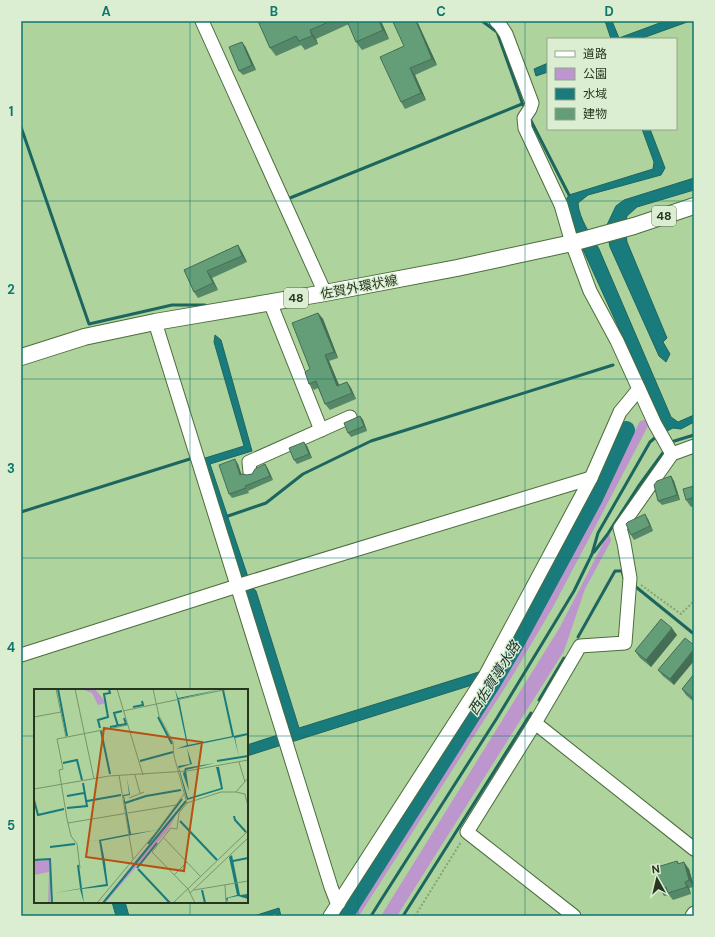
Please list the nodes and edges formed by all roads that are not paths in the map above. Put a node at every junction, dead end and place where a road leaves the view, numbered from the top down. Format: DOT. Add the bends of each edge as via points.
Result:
graph roads {
  1 [pos="202,21"];
  2 [pos="496,21"];
  3 [pos="694,206"];
  4 [pos="572,243"];
  5 [pos="325,293"];
  6 [pos="270,302"];
  7 [pos="155,322"];
  8 [pos="21,357"];
  9 [pos="639,389"];
  10 [pos="350,417"];
  11 [pos="321,430"];
  12 [pos="694,446"];
  13 [pos="672,454"];
  14 [pos="250,472"];
  15 [pos="590,478"];
  16 [pos="237,586"];
  17 [pos="21,655"];
  18 [pos="535,723"];
  19 [pos="694,848"];
  20 [pos="339,903"];
  21 [pos="694,913"];
  22 [pos="330,916"];
  23 [pos="574,916"];
  24 [pos="692,916"];
  1 -- 5 [label="street"];
  2 -- 4 [label="street" via="506,34 532,103 527,113 525,128 561,205"];
  3 -- 4 [label="main road, 佐賀外環状線 / 48"];
  4 -- 5 [label="main road, 佐賀外環状線 / 48"];
  4 -- 9 [label="street" via="590,291"];
  5 -- 6 [label="main road, 佐賀外環状線 / 48"];
  6 -- 7 [label="main road, 佐賀外環状線 / 48"];
  6 -- 11 [label="street"];
  7 -- 8 [label="main road, 佐賀外環状線 / 48" via="84,338"];
  7 -- 16 [label="street"];
  9 -- 13 [label="street"];
  9 -- 15 [label="street" via="620,412"];
  10 -- 11 [label="street"];
  11 -- 14 [label="street" via="249,462"];
  12 -- 13 [label="street"];
  13 -- 18 [label="street" via="620,528 630,578 625,643 580,646"];
  15 -- 16 [label="street"];
  15 -- 20 [label="street" via="485,676"];
  16 -- 17 [label="street"];
  16 -- 20 [label="street" via="331,887"];
  18 -- 19 [label="street"];
  18 -- 23 [label="street" via="467,832"];
  20 -- 22 [label="street"];
  21 -- 24 [label="street"];
}
